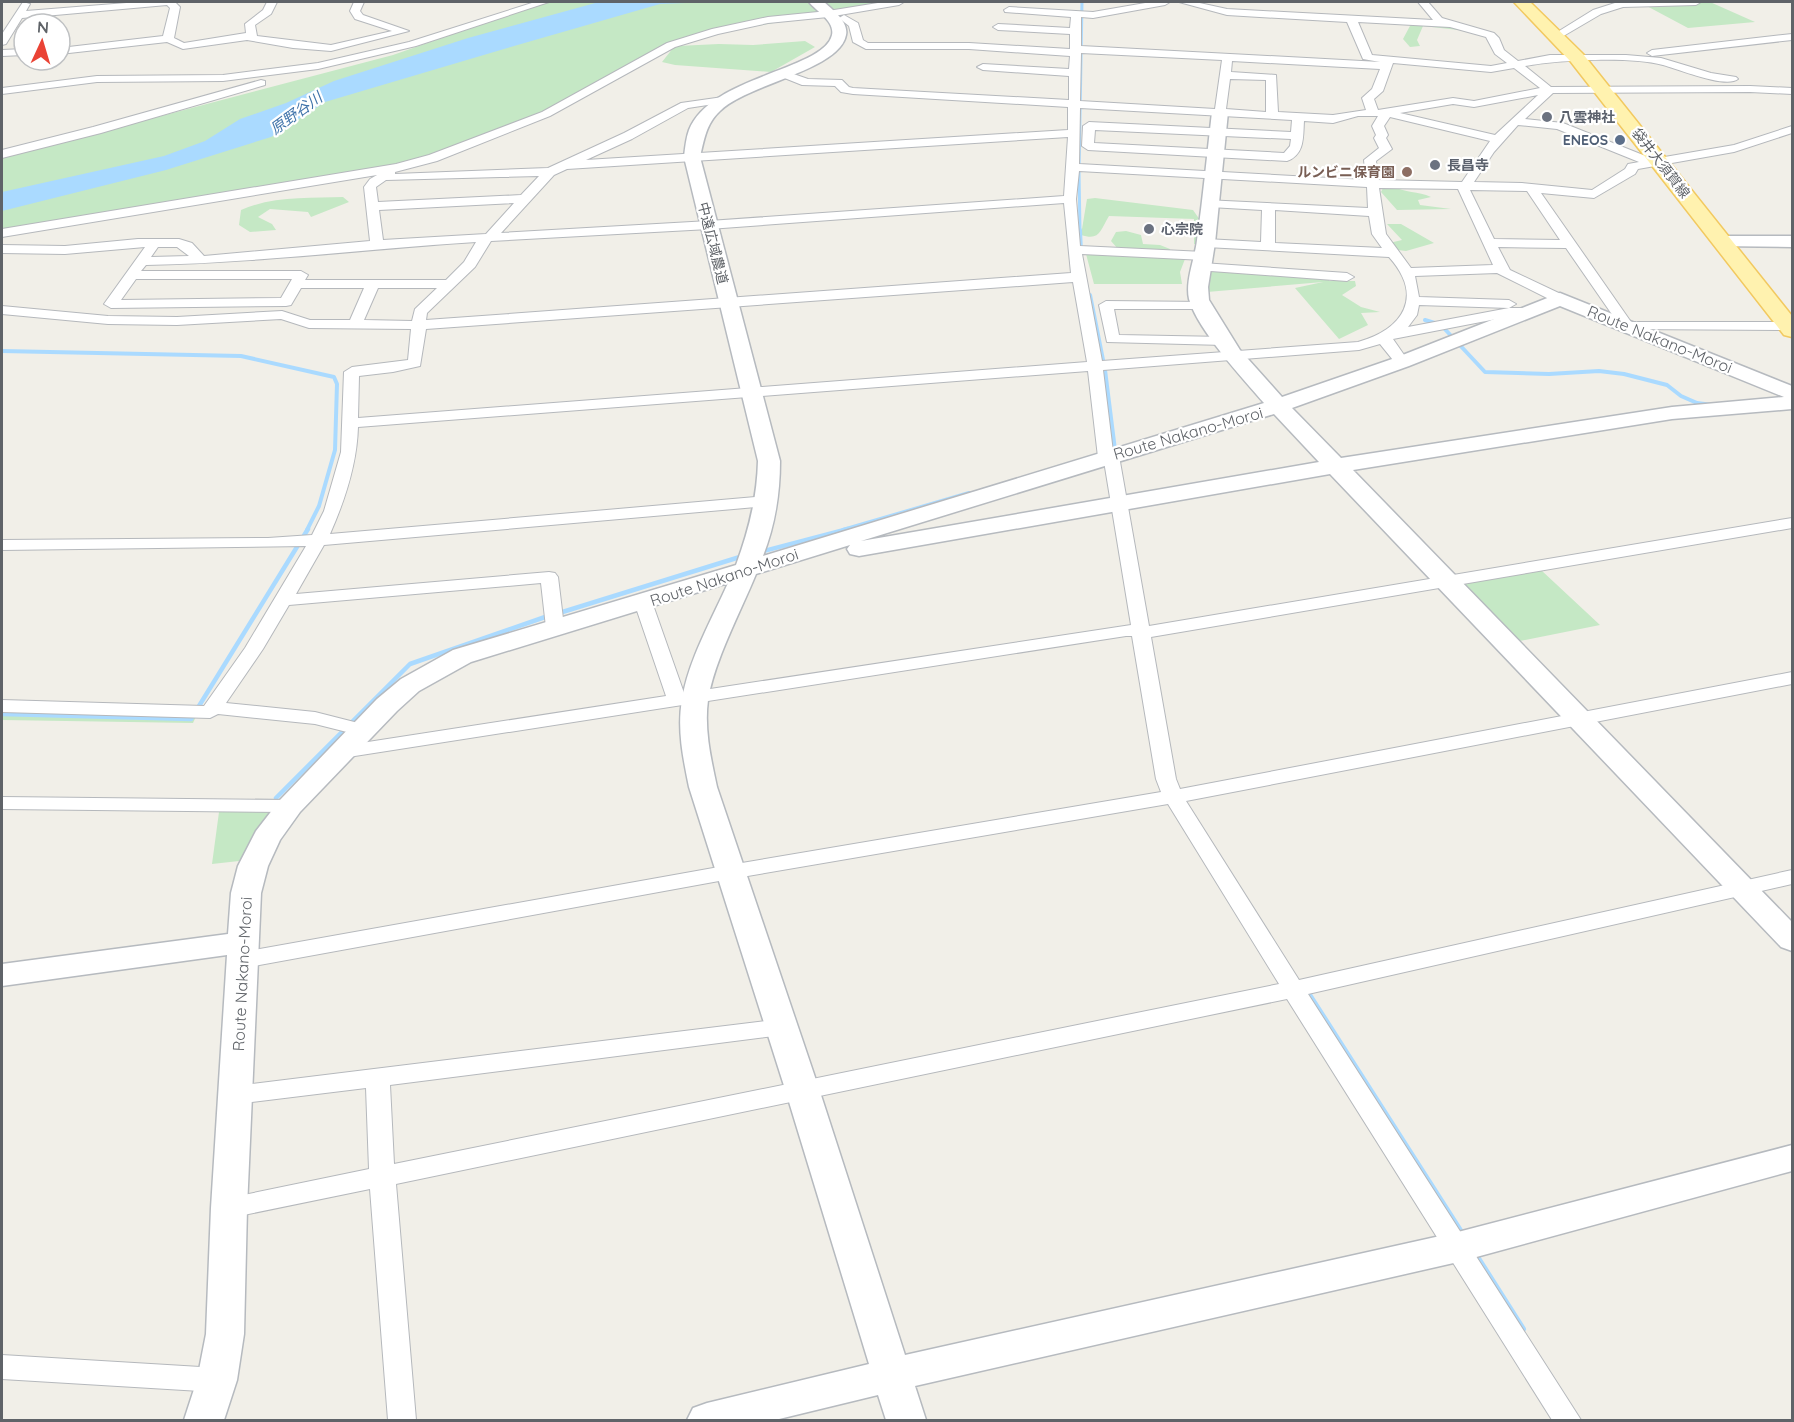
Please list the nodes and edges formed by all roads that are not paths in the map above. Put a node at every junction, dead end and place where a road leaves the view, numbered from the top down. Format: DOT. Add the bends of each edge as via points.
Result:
graph roads {
  1 [pos="169,2"];
  2 [pos="272,2"];
  3 [pos="359,2"];
  4 [pos="544,2"];
  5 [pos="899,2"];
  6 [pos="1165,2"];
  7 [pos="1184,2"];
  8 [pos="1423,2"];
  9 [pos="1522,2"];
  10 [pos="1696,2"];
  11 [pos="884,3"];
  12 [pos="1599,6"];
  13 [pos="1053,7"];
  14 [pos="1009,10"];
  15 [pos="72,13"];
  16 [pos="831,14"];
  17 [pos="1077,15"];
  18 [pos="1351,19"];
  19 [pos="1457,25"];
  20 [pos="12,26"];
  21 [pos="998,27"];
  22 [pos="1076,31"];
  23 [pos="1556,36"];
  24 [pos="247,37"];
  25 [pos="1792,38"];
  26 [pos="168,39"];
  27 [pos="2,42"];
  28 [pos="72,50"];
  29 [pos="1075,51"];
  30 [pos="1227,57"];
  31 [pos="1577,58"];
  32 [pos="1626,58"];
  33 [pos="187,63"];
  34 [pos="1387,63"];
  35 [pos="1514,63"];
  36 [pos="318,66"];
  37 [pos="983,67"];
  38 [pos="781,73"];
  39 [pos="1074,73"];
  40 [pos="1225,75"];
  41 [pos="1735,80"];
  42 [pos="1750,89"];
  43 [pos="1547,90"];
  44 [pos="1603,90"];
  45 [pos="1792,90"];
  46 [pos="2,91"];
  47 [pos="723,100"];
  48 [pos="1074,104"];
  49 [pos="1220,112"];
  50 [pos="1380,113"];
  51 [pos="1272,115"];
  52 [pos="1298,117"];
  53 [pos="1515,121"];
  54 [pos="1792,129"];
  55 [pos="1218,132"];
  56 [pos="1074,133"];
  57 [pos="1296,136"];
  58 [pos="1499,140"];
  59 [pos="1216,153"];
  60 [pos="2,154"];
  61 [pos="1280,156"];
  62 [pos="692,157"];
  63 [pos="1655,161"];
  64 [pos="566,165"];
  65 [pos="1073,167"];
  66 [pos="397,168"];
  67 [pos="550,172"];
  68 [pos="1214,175"];
  69 [pos="1272,178"];
  70 [pos="379,179"];
  71 [pos="1374,184"];
  72 [pos="1466,185"];
  73 [pos="1531,188"];
  74 [pos="525,199"];
  75 [pos="1070,200"];
  76 [pos="1210,203"];
  77 [pos="372,206"];
  78 [pos="1269,206"];
  79 [pos="1376,212"];
  80 [pos="709,225"];
  81 [pos="2,233"];
  82 [pos="487,238"];
  83 [pos="155,242"];
  84 [pos="1724,242"];
  85 [pos="1792,242"];
  86 [pos="1490,243"];
  87 [pos="377,244"];
  88 [pos="1569,244"];
  89 [pos="1268,246"];
  90 [pos="2,249"];
  91 [pos="1074,250"];
  92 [pos="1392,253"];
  93 [pos="1204,255"];
  94 [pos="201,260"];
  95 [pos="142,261"];
  96 [pos="1502,269"];
  97 [pos="1407,272"];
  98 [pos="132,275"];
  99 [pos="1079,277"];
  100 [pos="1347,277"];
  101 [pos="296,284"];
  102 [pos="373,284"];
  103 [pos="448,284"];
  104 [pos="1413,301"];
  105 [pos="1554,301"];
  106 [pos="728,302"];
  107 [pos="1201,305"];
  108 [pos="2,310"];
  109 [pos="1528,312"];
  110 [pos="356,325"];
  111 [pos="419,325"];
  112 [pos="1628,325"];
  113 [pos="1791,328"];
  114 [pos="1386,337"];
  115 [pos="1228,348"];
  116 [pos="1402,362"];
  117 [pos="1095,365"];
  118 [pos="752,392"];
  119 [pos="1792,393"];
  120 [pos="1792,402"];
  121 [pos="1278,406"];
  122 [pos="350,423"];
  123 [pos="1108,457"];
  124 [pos="1336,466"];
  125 [pos="768,501"];
  126 [pos="1119,504"];
  127 [pos="1792,523"];
  128 [pos="318,540"];
  129 [pos="2,545"];
  130 [pos="749,568"];
  131 [pos="1448,581"];
  132 [pos="283,600"];
  133 [pos="643,602"];
  134 [pos="555,627"];
  135 [pos="1148,631"];
  136 [pos="1792,678"];
  137 [pos="686,699"];
  138 [pos="2,706"];
  139 [pos="213,708"];
  140 [pos="1580,720"];
  141 [pos="363,730"];
  142 [pos="342,753"];
  143 [pos="1180,795"];
  144 [pos="2,803"];
  145 [pos="290,806"];
  146 [pos="730,872"];
  147 [pos="1792,877"];
  148 [pos="1742,888"];
  149 [pos="1792,940"];
  150 [pos="244,951"];
  151 [pos="2,975"];
  152 [pos="1295,990"];
  153 [pos="782,1026"];
  154 [pos="378,1078"];
  155 [pos="803,1092"];
  156 [pos="235,1095"];
  157 [pos="1792,1158"];
  158 [pos="382,1175"];
  159 [pos="229,1208"];
  160 [pos="1458,1247"];
  161 [pos="2,1368"];
  162 [pos="891,1375"];
  163 [pos="217,1380"];
  164 [pos="204,1420"];
  165 [pos="402,1420"];
  166 [pos="706,1420"];
  167 [pos="906,1420"];
  168 [pos="1567,1420"];
  1 -- 15 [label="street"];
  1 -- 26 [label="street" via="175,7"];
  2 -- 24 [label="street" via="267,12 250,24 252,35"];
  3 -- 24 [label="street" via="355,11 359,17 404,31 332,48"];
  4 -- 36 [label="street" via="412,44"];
  5 -- 11 [label="street"];
  6 -- 17 [label="street"];
  7 -- 18 [label="street" via="1227,12 1313,13"];
  8 -- 19 [label="street" via="1438,20"];
  9 -- 23 [label="main road, 袋井大須賀線"];
  10 -- 12 [label="street"];
  11 -- 16 [label="street"];
  11 -- 16 [label="street"];
  12 -- 23 [label="street"];
  13 -- 14 [label="street"];
  13 -- 17 [label="street"];
  16 -- 29 [label="street" via="857,31 858,42 866,46"];
  16 -- 38 [label="street, 中遠広域農道" via="838,26 838,40 816,59"];
  16 -- 66 [label="street" via="768,20 670,45 546,114"];
  17 -- 22 [label="street"];
  18 -- 19 [label="street"];
  18 -- 34 [label="street" via="1366,57"];
  19 -- 35 [label="street" via="1490,35 1499,52"];
  20 -- 27 [label="street"];
  21 -- 22 [label="street"];
  22 -- 29 [label="street"];
  23 -- 31 [label="main road, 袋井大須賀線"];
  24 -- 33 [label="street"];
  25 -- 32 [label="street"];
  26 -- 28 [label="street"];
  26 -- 33 [label="street"];
  29 -- 30 [label="street"];
  29 -- 39 [label="street"];
  30 -- 34 [label="street"];
  30 -- 40 [label="street"];
  31 -- 32 [label="street"];
  31 -- 35 [label="street"];
  31 -- 44 [label="main road, 袋井大須賀線"];
  32 -- 41 [label="street" via="1661,61"];
  33 -- 36 [label="street" via="223,78"];
  33 -- 46 [label="street"];
  34 -- 35 [label="street" via="1411,60 1491,69"];
  34 -- 50 [label="street" via="1377,91 1368,98"];
  35 -- 43 [label="street"];
  36 -- 60 [label="street"];
  37 -- 39 [label="street"];
  38 -- 47 [label="street, 中遠広域農道"];
  38 -- 48 [label="street" via="805,83 838,82 844,90 853,91"];
  39 -- 48 [label="street"];
  40 -- 49 [label="street"];
  40 -- 51 [label="street" via="1272,77"];
  41 -- 42 [label="street"];
  41 -- 45 [label="street"];
  42 -- 44 [label="street"];
  42 -- 45 [label="street"];
  43 -- 44 [label="street"];
  43 -- 50 [label="street" via="1474,104 1453,100"];
  43 -- 53 [label="street"];
  44 -- 63 [label="main road, 袋井大須賀線"];
  47 -- 62 [label="street, 中遠広域農道" via="698,125"];
  47 -- 64 [label="street" via="685,105"];
  48 -- 49 [label="street"];
  48 -- 56 [label="street"];
  49 -- 51 [label="street"];
  49 -- 55 [label="street"];
  50 -- 52 [label="street" via="1333,119"];
  50 -- 58 [label="street"];
  50 -- 71 [label="street" via="1380,138 1386,149 1370,160"];
  51 -- 52 [label="street"];
  52 -- 57 [label="street"];
  53 -- 58 [label="street"];
  53 -- 63 [label="street" via="1559,126"];
  54 -- 63 [label="street" via="1756,144"];
  55 -- 57 [label="street"];
  55 -- 59 [label="street"];
  55 -- 59 [label="street" via="1089,126 1088,146"];
  56 -- 62 [label="street"];
  56 -- 65 [label="street"];
  57 -- 61 [label="street" via="1292,153"];
  58 -- 72 [label="street" via="1479,162"];
  59 -- 61 [label="street"];
  59 -- 68 [label="street"];
  61 -- 69 [label="street"];
  62 -- 64 [label="street"];
  62 -- 80 [label="street, 中遠広域農道"];
  63 -- 73 [label="street" via="1632,167 1594,194"];
  63 -- 84 [label="main road, 袋井大須賀線"];
  64 -- 67 [label="street"];
  65 -- 68 [label="street"];
  65 -- 75 [label="street"];
  66 -- 70 [label="street"];
  66 -- 81 [label="street"];
  67 -- 70 [label="street"];
  67 -- 74 [label="street"];
  68 -- 69 [label="street"];
  68 -- 76 [label="street"];
  69 -- 71 [label="street"];
  70 -- 77 [label="street" via="370,188"];
  71 -- 72 [label="street"];
  71 -- 79 [label="street"];
  72 -- 73 [label="street"];
  72 -- 86 [label="street" via="1464,190"];
  73 -- 88 [label="street"];
  74 -- 77 [label="street"];
  74 -- 82 [label="street"];
  75 -- 80 [label="street"];
  75 -- 91 [label="street"];
  76 -- 78 [label="street"];
  76 -- 93 [label="street"];
  77 -- 87 [label="street"];
  78 -- 79 [label="street"];
  78 -- 89 [label="street"];
  79 -- 92 [label="street" via="1378,236"];
  80 -- 82 [label="street"];
  80 -- 106 [label="street, 中遠広域農道"];
  82 -- 87 [label="street"];
  82 -- 103 [label="street" via="470,264"];
  83 -- 90 [label="street" via="65,250"];
  83 -- 94 [label="street" via="187,246"];
  83 -- 95 [label="street"];
  84 -- 85 [label="street"];
  84 -- 113 [label="main road, 袋井大須賀線"];
  86 -- 88 [label="street"];
  86 -- 96 [label="street"];
  87 -- 94 [label="street"];
  88 -- 112 [label="street"];
  89 -- 92 [label="street"];
  89 -- 93 [label="street"];
  91 -- 93 [label="street"];
  91 -- 99 [label="street"];
  92 -- 97 [label="street"];
  93 -- 100 [label="street"];
  93 -- 107 [label="street" via="1198,287"];
  94 -- 95 [label="street"];
  95 -- 98 [label="street"];
  96 -- 97 [label="street"];
  96 -- 105 [label="street" via="1507,276"];
  97 -- 104 [label="street"];
  98 -- 101 [label="street" via="301,275"];
  98 -- 101 [label="street" via="111,304 286,302"];
  99 -- 106 [label="street"];
  99 -- 117 [label="street"];
  101 -- 102 [label="street"];
  102 -- 103 [label="street"];
  102 -- 110 [label="street"];
  103 -- 111 [label="street" via="420,312"];
  104 -- 105 [label="street"];
  104 -- 114 [label="street" via="1410,317"];
  105 -- 109 [label="street, Route Nakano-Moroi"];
  105 -- 112 [label="street, Route Nakano-Moroi"];
  106 -- 111 [label="street"];
  106 -- 118 [label="street, 中遠広域農道"];
  107 -- 115 [label="street"];
  107 -- 115 [label="street" via="1106,305 1112,339"];
  108 -- 110 [label="street" via="108,320 282,315 309,324"];
  109 -- 114 [label="street"];
  109 -- 116 [label="street, Route Nakano-Moroi"];
  110 -- 111 [label="street"];
  111 -- 122 [label="street" via="415,363 352,372"];
  112 -- 113 [label="street"];
  112 -- 119 [label="street, Route Nakano-Moroi"];
  114 -- 115 [label="street" via="1359,346"];
  114 -- 116 [label="street"];
  115 -- 117 [label="street"];
  115 -- 121 [label="street"];
  116 -- 121 [label="street, Route Nakano-Moroi"];
  117 -- 118 [label="street"];
  117 -- 123 [label="street"];
  118 -- 122 [label="street"];
  118 -- 125 [label="street, 中遠広域農道" via="769,461"];
  120 -- 124 [label="street" via="1672,412"];
  121 -- 123 [label="street, Route Nakano-Moroi"];
  121 -- 124 [label="street"];
  122 -- 128 [label="street" via="349,452 341,485"];
  123 -- 126 [label="street"];
  123 -- 130 [label="street, Route Nakano-Moroi"];
  124 -- 126 [label="street"];
  124 -- 131 [label="street"];
  125 -- 128 [label="street"];
  125 -- 130 [label="street, 中遠広域農道"];
  126 -- 130 [label="street"];
  126 -- 135 [label="street"];
  127 -- 131 [label="street"];
  128 -- 129 [label="street"];
  128 -- 132 [label="street"];
  130 -- 133 [label="street, Route Nakano-Moroi"];
  130 -- 137 [label="street, 中遠広域農道"];
  131 -- 135 [label="street"];
  131 -- 140 [label="street"];
  132 -- 134 [label="street" via="549,577"];
  132 -- 139 [label="street"];
  133 -- 134 [label="street, Route Nakano-Moroi"];
  133 -- 137 [label="street"];
  134 -- 141 [label="street, Route Nakano-Moroi" via="462,656 433,670 410,685"];
  135 -- 137 [label="street" via="1126,630"];
  135 -- 143 [label="street" via="1166,779"];
  136 -- 140 [label="street"];
  137 -- 142 [label="street"];
  137 -- 146 [label="street, 中遠広域農道" via="703,787"];
  138 -- 139 [label="street" via="210,712"];
  139 -- 141 [label="street" via="315,718"];
  140 -- 143 [label="street"];
  140 -- 148 [label="street"];
  141 -- 142 [label="street, Route Nakano-Moroi"];
  142 -- 145 [label="street, Route Nakano-Moroi"];
  143 -- 146 [label="street"];
  143 -- 152 [label="street"];
  144 -- 145 [label="street"];
  145 -- 150 [label="street, Route Nakano-Moroi" via="266,838 253,866 246,893"];
  146 -- 150 [label="street"];
  146 -- 153 [label="street, 中遠広域農道"];
  147 -- 148 [label="street"];
  148 -- 149 [label="street"];
  148 -- 152 [label="street"];
  150 -- 151 [label="street"];
  150 -- 156 [label="street, Route Nakano-Moroi"];
  152 -- 155 [label="street"];
  152 -- 160 [label="street"];
  153 -- 154 [label="street"];
  153 -- 155 [label="street, 中遠広域農道"];
  154 -- 156 [label="street"];
  154 -- 158 [label="street"];
  155 -- 158 [label="street"];
  155 -- 162 [label="street, 中遠広域農道"];
  156 -- 159 [label="street, Route Nakano-Moroi"];
  157 -- 160 [label="street"];
  158 -- 159 [label="street"];
  158 -- 165 [label="street"];
  159 -- 163 [label="street, Route Nakano-Moroi" via="225,1334"];
  160 -- 162 [label="street"];
  160 -- 168 [label="street"];
  161 -- 163 [label="street"];
  162 -- 166 [label="street"];
  162 -- 167 [label="street, 中遠広域農道"];
  163 -- 164 [label="street, Route Nakano-Moroi"];
}
